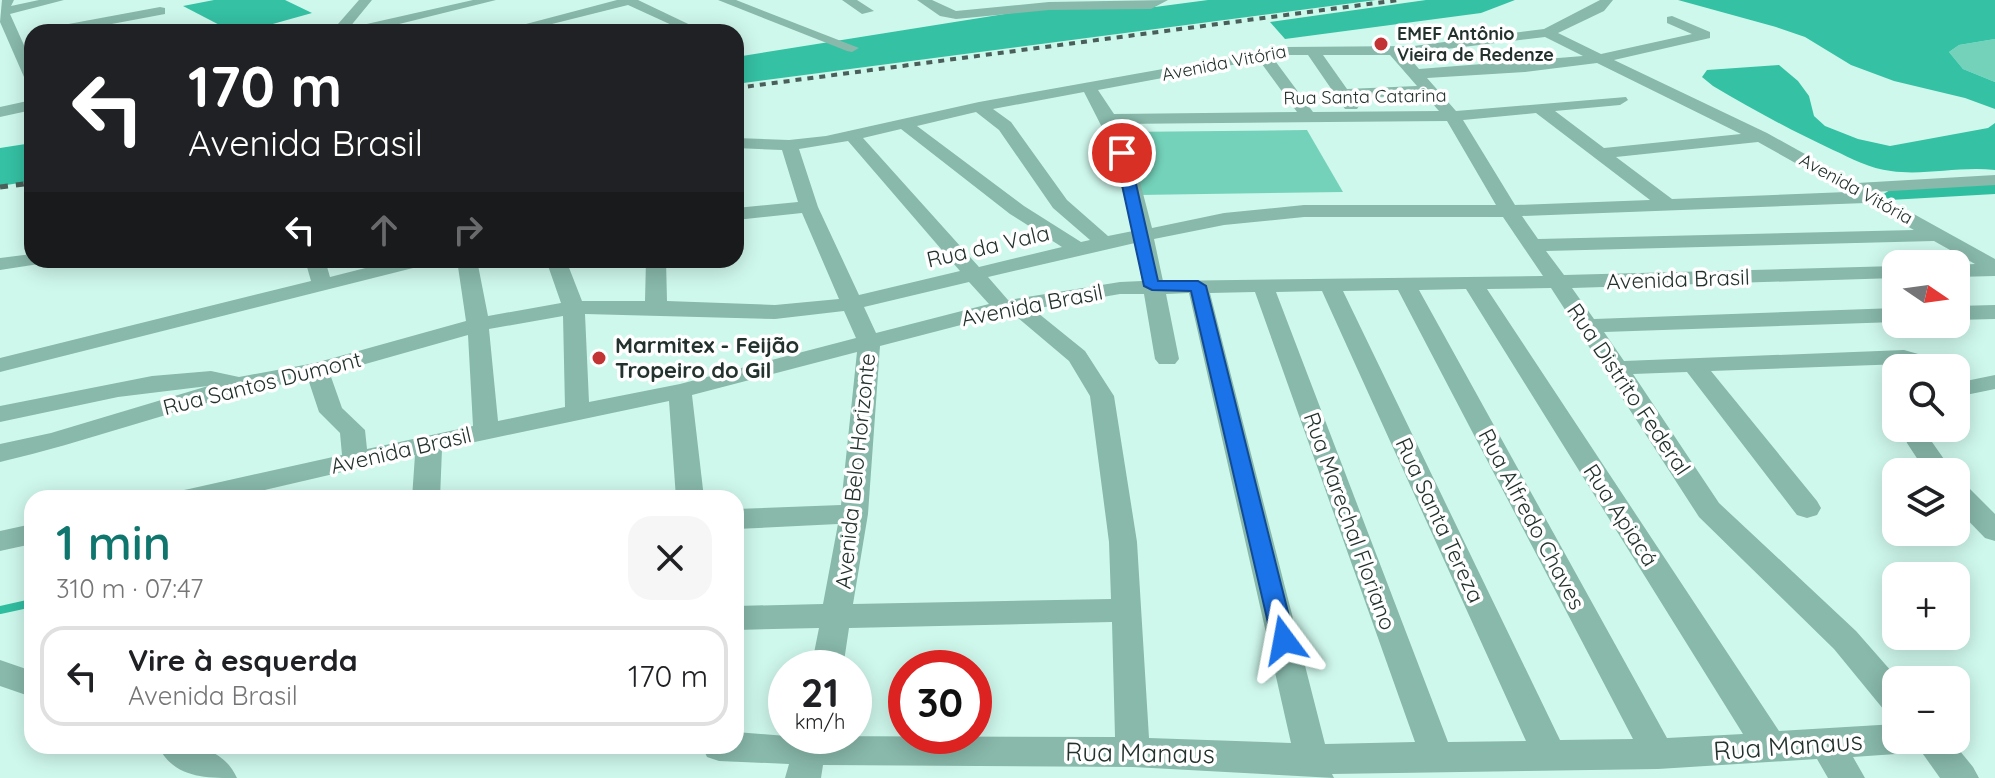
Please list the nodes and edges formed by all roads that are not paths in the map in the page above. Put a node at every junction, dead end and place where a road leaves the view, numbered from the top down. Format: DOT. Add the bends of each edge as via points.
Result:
graph roads {
  1 [pos="58,0"];
  2 [pos="366,0"];
  3 [pos="446,0"];
  4 [pos="490,0"];
  5 [pos="724,0"];
  6 [pos="848,0"];
  7 [pos="923,0"];
  8 [pos="1162,0"];
  9 [pos="1607,0"];
  10 [pos="628,1"];
  11 [pos="1043,3"];
  12 [pos="3,8"];
  13 [pos="160,11"];
  14 [pos="867,11"];
  15 [pos="437,12"];
  16 [pos="1672,20"];
  17 [pos="90,24"];
  18 [pos="345,24"];
  19 [pos="384,24"];
  20 [pos="535,24"];
  21 [pos="681,24"];
  22 [pos="1547,33"];
  23 [pos="24,36"];
  24 [pos="15,38"];
  25 [pos="852,48"];
  26 [pos="1311,49"];
  27 [pos="1395,51"];
  28 [pos="1263,55"];
  29 [pos="1599,56"];
  30 [pos="24,65"];
  31 [pos="1417,74"];
  32 [pos="1088,86"];
  33 [pos="1431,90"];
  34 [pos="1342,94"];
  35 [pos="1620,100"];
  36 [pos="24,107"];
  37 [pos="979,107"];
  38 [pos="1539,107"];
  39 [pos="0,112"];
  40 [pos="1452,116"];
  41 [pos="1309,118"];
  42 [pos="1360,118"];
  43 [pos="1110,119"];
  44 [pos="903,123"];
  45 [pos="852,136"];
  46 [pos="1761,137"];
  47 [pos="744,143"];
  48 [pos="789,145"];
  49 [pos="1603,153"];
  50 [pos="1995,180"];
  51 [pos="1861,193"];
  52 [pos="1668,205"];
  53 [pos="809,207"];
  54 [pos="1509,211"];
  55 [pos="744,213"];
  56 [pos="1141,234"];
  57 [pos="1940,235"];
  58 [pos="1104,243"];
  59 [pos="1532,245"];
  60 [pos="1078,249"];
  61 [pos="24,261"];
  62 [pos="0,264"];
  63 [pos="317,268"];
  64 [pos="389,268"];
  65 [pos="468,268"];
  66 [pos="559,268"];
  67 [pos="656,268"];
  68 [pos="1995,268"];
  69 [pos="1970,270"];
  70 [pos="1882,272"];
  71 [pos="973,274"];
  72 [pos="1557,282"];
  73 [pos="1473,283"];
  74 [pos="322,284"];
  75 [pos="1330,285"];
  76 [pos="1406,285"];
  77 [pos="1152,286"];
  78 [pos="1198,286"];
  79 [pos="1263,286"];
  80 [pos="850,304"];
  81 [pos="1009,306"];
  82 [pos="656,307"];
  83 [pos="574,308"];
  84 [pos="1995,312"];
  85 [pos="1970,313"];
  86 [pos="1882,315"];
  87 [pos="478,325"];
  88 [pos="1587,326"];
  89 [pos="869,343"];
  90 [pos="1882,358"];
  91 [pos="1167,359"];
  92 [pos="0,365"];
  93 [pos="1693,365"];
  94 [pos="1617,368"];
  95 [pos="317,370"];
  96 [pos="240,384"];
  97 [pos="680,391"];
  98 [pos="577,413"];
  99 [pos="0,414"];
  100 [pos="486,431"];
  101 [pos="429,445"];
  102 [pos="0,453"];
  103 [pos="356,460"];
  104 [pos="224,490"];
  105 [pos="426,490"];
  106 [pos="689,490"];
  107 [pos="1970,506"];
  108 [pos="1807,508"];
  109 [pos="854,514"];
  110 [pos="744,519"];
  111 [pos="1995,531"];
  112 [pos="24,536"];
  113 [pos="0,541"];
  114 [pos="1125,610"];
  115 [pos="838,616"];
  116 [pos="744,618"];
  117 [pos="831,650"];
  118 [pos="0,673"];
  119 [pos="24,681"];
  120 [pos="1882,684"];
  121 [pos="1882,740"];
  122 [pos="1826,743"];
  123 [pos="1770,747"];
  124 [pos="744,749"];
  125 [pos="1133,752"];
  126 [pos="186,754"];
  127 [pos="1658,754"];
  128 [pos="1941,754"];
  129 [pos="808,755"];
  130 [pos="1550,755"];
  131 [pos="1437,757"];
  132 [pos="1314,768"];
  133 [pos="219,778"];
  134 [pos="1847,778"];
  135 [pos="1961,778"];
  1 -- 12 [label="street"];
  2 -- 18 [label="street"];
  3 -- 15 [label="street"];
  4 -- 15 [label="street"];
  5 -- 25 [label="street"];
  6 -- 14 [label="street"];
  7 -- 11 [label="street" via="945,13 971,15"];
  8 -- 11 [label="street" via="1140,5"];
  9 -- 22 [label="street"];
  10 -- 20 [label="street"];
  10 -- 21 [label="street"];
  12 -- 24 [label="street"];
  13 -- 17 [label="street"];
  15 -- 19 [label="street"];
  16 -- 29 [label="street" via="1705,35"];
  22 -- 27 [label="street, Avenida Vitória"];
  22 -- 29 [label="street, Avenida Vitória"];
  23 -- 24 [label="street"];
  24 -- 30 [label="street"];
  26 -- 27 [label="street, Avenida Vitória"];
  26 -- 28 [label="street, Avenida Vitória"];
  26 -- 34 [label="street"];
  27 -- 31 [label="street, Rua Distrito Federal"];
  28 -- 32 [label="street, Avenida Vitória"];
  28 -- 41 [label="street"];
  29 -- 31 [label="street" via="1483,72"];
  29 -- 46 [label="street, Avenida Vitória"];
  31 -- 33 [label="street, Rua Distrito Federal"];
  32 -- 37 [label="street, Avenida Vitória"];
  32 -- 43 [label="street"];
  33 -- 34 [label="street"];
  33 -- 40 [label="street, Rua Distrito Federal"];
  34 -- 42 [label="street"];
  35 -- 38 [label="street, Rua Santa Catarina"];
  36 -- 39 [label="street"];
  37 -- 44 [label="street, Avenida Vitória"];
  37 -- 58 [label="street" via="1005,126 1060,204"];
  38 -- 40 [label="street, Rua Santa Catarina"];
  38 -- 49 [label="street"];
  40 -- 42 [label="street, Rua Santa Catarina"];
  40 -- 54 [label="street, Rua Distrito Federal"];
  41 -- 42 [label="street, Rua Santa Catarina"];
  41 -- 43 [label="street, Rua Santa Catarina"];
  43 -- 56 [label="street"];
  44 -- 45 [label="street, Avenida Vitória"];
  44 -- 60 [label="street"];
  45 -- 48 [label="street, Avenida Vitória"];
  45 -- 71 [label="street"];
  46 -- 49 [label="street"];
  46 -- 51 [label="street, Avenida Vitória"];
  47 -- 48 [label="street, Avenida Vitória"];
  48 -- 53 [label="street, Avenida Belo Horizonte"];
  49 -- 52 [label="street"];
  50 -- 51 [label="street, Rua da Vala" via="1893,184"];
  51 -- 52 [label="street, Rua da Vala"];
  51 -- 57 [label="street, Avenida Vitória"];
  52 -- 54 [label="street, Rua da Vala"];
  53 -- 55 [label="street"];
  53 -- 80 [label="street, Avenida Belo Horizonte"];
  54 -- 56 [label="street, Rua da Vala" via="1304,211"];
  54 -- 59 [label="street, Rua Distrito Federal"];
  56 -- 58 [label="street, Rua da Vala"];
  56 -- 77 [label="street"];
  57 -- 59 [label="street"];
  57 -- 68 [label="street, Avenida Vitória"];
  58 -- 60 [label="street, Rua da Vala"];
  59 -- 72 [label="street, Rua Distrito Federal"];
  60 -- 71 [label="street, Rua da Vala"];
  61 -- 62 [label="street"];
  63 -- 74 [label="street"];
  64 -- 74 [label="street"];
  65 -- 87 [label="street"];
  66 -- 83 [label="street"];
  67 -- 82 [label="street"];
  68 -- 69 [label="street"];
  70 -- 72 [label="street, Avenida Brasil"];
  71 -- 80 [label="street, Rua da Vala"];
  71 -- 81 [label="street"];
  72 -- 73 [label="street, Avenida Brasil"];
  72 -- 88 [label="street, Rua Distrito Federal"];
  73 -- 76 [label="street, Avenida Brasil"];
  73 -- 123 [label="street, Rua Apiacá"];
  74 -- 92 [label="street"];
  75 -- 76 [label="street, Avenida Brasil"];
  75 -- 79 [label="street, Avenida Brasil"];
  75 -- 130 [label="street, Rua Santa Tereza"];
  76 -- 127 [label="street, Rua Alfredo Chaves"];
  77 -- 78 [label="street, Avenida Brasil"];
  77 -- 81 [label="street, Avenida Brasil"];
  77 -- 91 [label="street"];
  78 -- 79 [label="street, Avenida Brasil"];
  78 -- 132 [label="street"];
  79 -- 131 [label="street, Rua Marechal Floriano"];
  80 -- 82 [label="street, Rua da Vala" via="775,312"];
  80 -- 89 [label="street, Avenida Belo Horizonte"];
  81 -- 89 [label="street, Avenida Brasil"];
  81 -- 114 [label="street" via="1083,360 1095,377 1123,542"];
  82 -- 83 [label="street, Rua da Vala"];
  83 -- 87 [label="street, Rua da Vala"];
  83 -- 98 [label="street"];
  84 -- 85 [label="street"];
  86 -- 88 [label="street"];
  87 -- 95 [label="street, Rua Santos Dumont"];
  87 -- 100 [label="street"];
  88 -- 94 [label="street, Rua Distrito Federal"];
  89 -- 97 [label="street, Avenida Brasil"];
  89 -- 109 [label="street, Avenida Belo Horizonte"];
  90 -- 93 [label="street"];
  93 -- 94 [label="street"];
  93 -- 108 [label="street"];
  94 -- 120 [label="street, Rua Distrito Federal" via="1709,510 1845,640"];
  95 -- 96 [label="street, Rua Santos Dumont"];
  95 -- 103 [label="street" via="331,412 352,430"];
  96 -- 99 [label="street" via="217,377"];
  96 -- 102 [label="street, Rua Santos Dumont"];
  97 -- 98 [label="street, Avenida Brasil"];
  97 -- 106 [label="street"];
  98 -- 100 [label="street, Avenida Brasil"];
  100 -- 101 [label="street, Avenida Brasil"];
  101 -- 103 [label="street, Avenida Brasil"];
  101 -- 105 [label="street"];
  103 -- 104 [label="street, Avenida Brasil"];
  107 -- 111 [label="street"];
  109 -- 110 [label="street"];
  109 -- 115 [label="street, Avenida Belo Horizonte"];
  112 -- 113 [label="street"];
  114 -- 115 [label="street"];
  114 -- 125 [label="street"];
  115 -- 116 [label="street"];
  115 -- 117 [label="street, Avenida Belo Horizonte"];
  118 -- 119 [label="street"];
  121 -- 122 [label="street, Rua Manaus"];
  122 -- 123 [label="street, Rua Manaus"];
  122 -- 134 [label="street"];
  123 -- 127 [label="street, Rua Manaus"];
  124 -- 129 [label="street, Rua Manaus"];
  125 -- 129 [label="street, Rua Manaus"];
  125 -- 132 [label="street, Rua Manaus"];
  126 -- 133 [label="street"];
  127 -- 130 [label="street, Rua Manaus"];
  128 -- 135 [label="street"];
  130 -- 131 [label="street, Rua Manaus"];
  131 -- 132 [label="street, Rua Manaus"];
}
